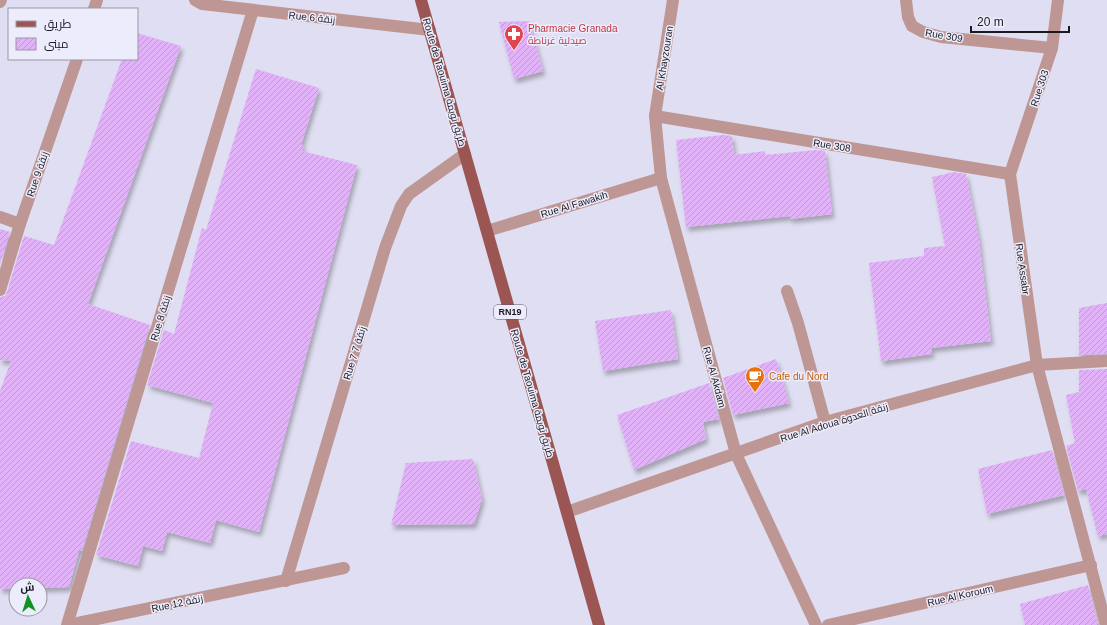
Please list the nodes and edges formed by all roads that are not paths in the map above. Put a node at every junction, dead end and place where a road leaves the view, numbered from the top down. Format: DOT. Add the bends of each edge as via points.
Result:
graph roads {
  1 [pos="195,0"];
  2 [pos="421,0"];
  3 [pos="673,0"];
  4 [pos="906,0"];
  5 [pos="1058,0"];
  6 [pos="253,10"];
  7 [pos="430,30"];
  8 [pos="1052,48"];
  9 [pos="77,60"];
  10 [pos="655,116"];
  11 [pos="465,154"];
  12 [pos="1010,174"];
  13 [pos="661,178"];
  14 [pos="0,217"];
  15 [pos="20,224"];
  16 [pos="487,231"];
  17 [pos="0,290"];
  18 [pos="787,291"];
  19 [pos="1107,361"];
  20 [pos="1037,365"];
  21 [pos="825,422"];
  22 [pos="736,454"];
  23 [pos="567,512"];
  24 [pos="1091,565"];
  25 [pos="344,568"];
  26 [pos="286,581"];
  27 [pos="68,625"];
  28 [pos="599,625"];
  29 [pos="816,625"];
  30 [pos="828,625"];
  31 [pos="1106,625"];
  1 -- 6 [label="street, Rue 6 زنقة" via="202,4"];
  2 -- 7 [label="main road, Route de Taouima طريق تويمة / RN19"];
  3 -- 10 [label="street, Al Khayzouran"];
  4 -- 8 [label="street, Rue 309" via="912,26 923,32 941,37"];
  5 -- 8 [label="street, Rue 303"];
  6 -- 7 [label="street, Rue 6 زنقة"];
  6 -- 27 [label="street, Rue 8 زنقة"];
  7 -- 11 [label="main road, Route de Taouima طريق تويمة / RN19"];
  8 -- 12 [label="street, Rue 303"];
  9 -- 15 [label="street, Rue 9 زنقة"];
  10 -- 12 [label="street, Rue 308"];
  10 -- 13 [label="street, Rue Al Akdam"];
  11 -- 16 [label="main road, Route de Taouima طريق تويمة / RN19"];
  11 -- 26 [label="street, Rue 7 زنقة 7" via="409,194 401,206 385,248"];
  12 -- 20 [label="street, Rue Assabr"];
  13 -- 16 [label="street, Rue Al Fawakih"];
  13 -- 22 [label="street, Rue Al Akdam"];
  14 -- 15 [label="street"];
  15 -- 17 [label="street, Rue 9 زنقة"];
  16 -- 23 [label="main road, Route de Taouima طريق تويمة / RN19"];
  18 -- 21 [label="street"];
  19 -- 20 [label="street, Rue Al Adoua زنقة العدوة"];
  20 -- 21 [label="street, Rue Al Adoua زنقة العدوة"];
  20 -- 24 [label="street, Rue Assabr"];
  21 -- 22 [label="street, Rue Al Adoua زنقة العدوة"];
  22 -- 23 [label="street, Rue Al Adoua زنقة العدوة"];
  22 -- 29 [label="street, Rue Al Akdam"];
  23 -- 28 [label="main road, Route de Taouima طريق تويمة / RN19"];
  24 -- 30 [label="street, Rue Al Koroum"];
  24 -- 31 [label="street, Rue Assabr"];
  25 -- 26 [label="street"];
  26 -- 27 [label="street, Rue 12 زنقة"];
}
